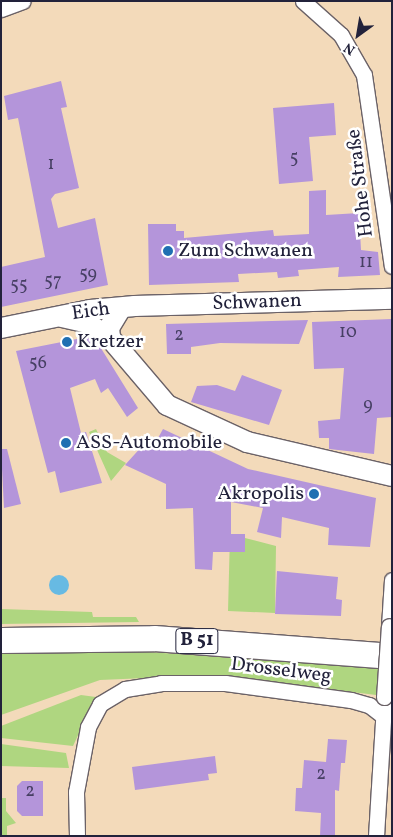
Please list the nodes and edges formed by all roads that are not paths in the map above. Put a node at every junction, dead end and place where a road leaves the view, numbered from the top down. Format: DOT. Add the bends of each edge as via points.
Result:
graph roads {
  1 [pos="23,1"];
  2 [pos="302,1"];
  3 [pos="1,9"];
  4 [pos="392,266"];
  5 [pos="392,299"];
  6 [pos="121,308"];
  7 [pos="60,316"];
  8 [pos="1,328"];
  9 [pos="110,338"];
  10 [pos="392,476"];
  11 [pos="392,580"];
  12 [pos="1,640"];
  13 [pos="392,656"];
  14 [pos="383,716"];
  15 [pos="77,836"];
  16 [pos="376,836"];
  1 -- 3 [label="street"];
  2 -- 4 [label="street, Hohe Straße" via="347,42 364,75"];
  5 -- 6 [label="street, Schwanen"];
  6 -- 7 [label="street, Eich"];
  6 -- 9 [label="street" via="109,328"];
  7 -- 8 [label="street, Eich"];
  7 -- 9 [label="street, Eich" via="87,323"];
  9 -- 10 [label="street, Eich" via="158,396 193,420 247,442"];
  11 -- 14 [label="street, bridge"];
  12 -- 13 [label="main road, B 51" via="154,638"];
  14 -- 15 [label="street, Drosselweg" via="368,705 352,700 225,683 161,683 125,689 100,704 88,727 76,792"];
  14 -- 16 [label="street"];
}
